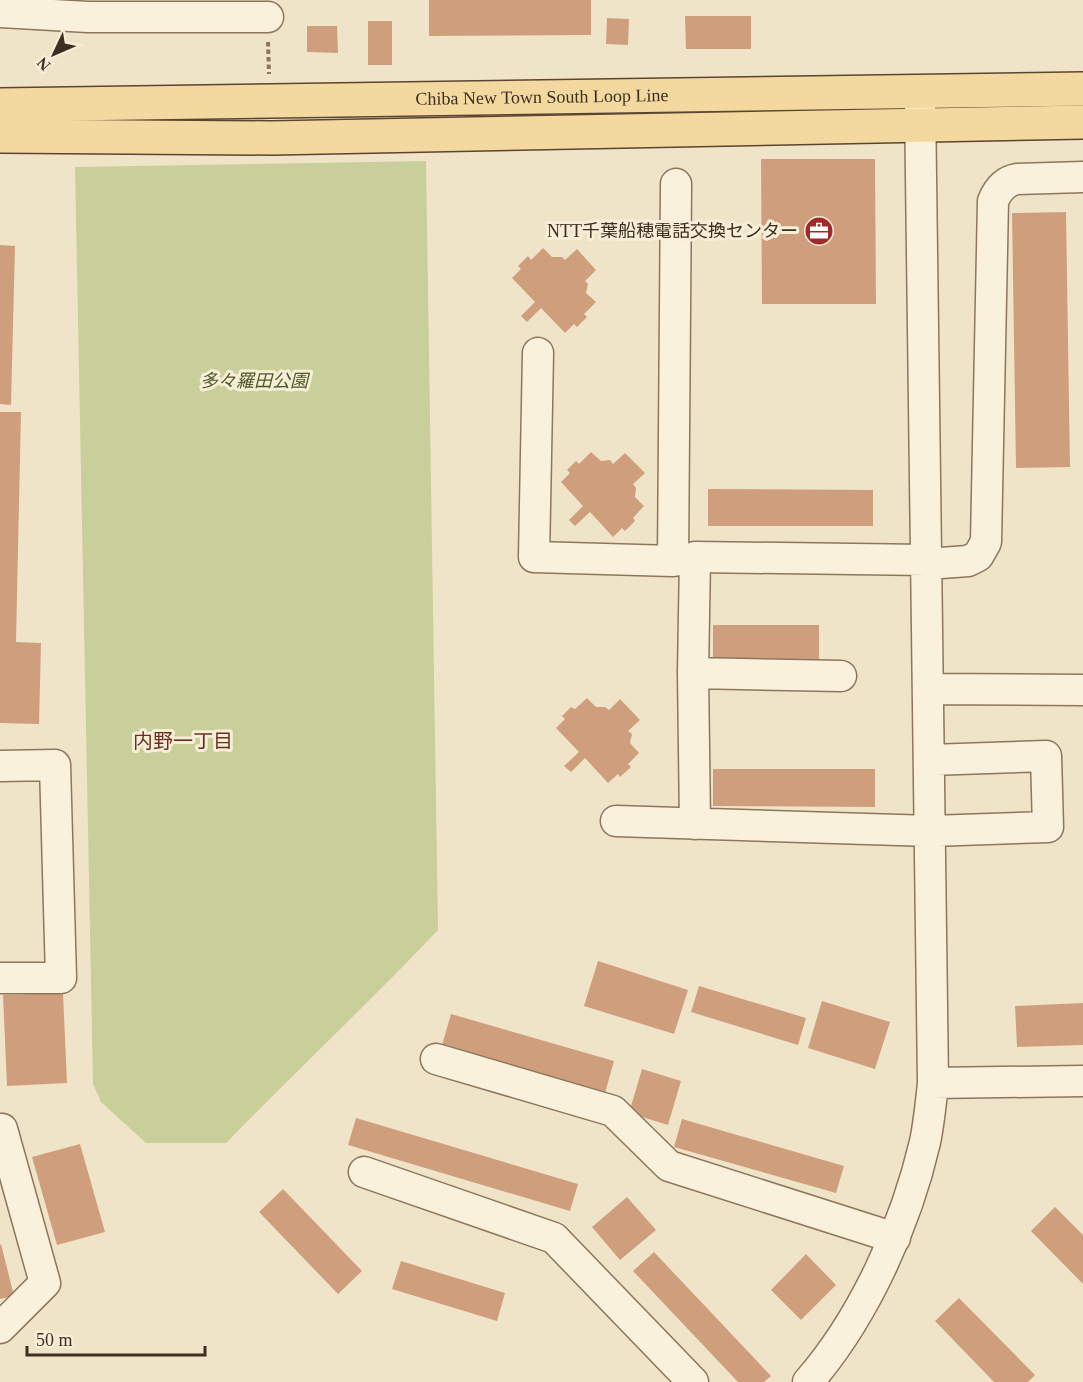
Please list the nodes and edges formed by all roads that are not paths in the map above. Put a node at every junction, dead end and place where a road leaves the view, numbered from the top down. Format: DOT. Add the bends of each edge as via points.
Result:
graph roads {
  1 [pos="31,7"];
  2 [pos="0,12"];
  3 [pos="268,17"];
  4 [pos="1083,89"];
  5 [pos="920,92"];
  6 [pos="0,105"];
  7 [pos="1083,123"];
  8 [pos="920,126"];
  9 [pos="0,136"];
  10 [pos="1083,177"];
  11 [pos="676,184"];
  12 [pos="538,353"];
  13 [pos="684,559"];
  14 [pos="927,562"];
  15 [pos="693,673"];
  16 [pos="840,676"];
  17 [pos="929,689"];
  18 [pos="1083,690"];
  19 [pos="930,760"];
  20 [pos="0,766"];
  21 [pos="616,821"];
  22 [pos="695,824"];
  23 [pos="932,831"];
  24 [pos="0,978"];
  25 [pos="436,1059"];
  26 [pos="1083,1081"];
  27 [pos="933,1083"];
  28 [pos="2,1129"];
  29 [pos="364,1172"];
  30 [pos="895,1238"];
  31 [pos="0,1328"];
  32 [pos="693,1382"];
  33 [pos="808,1382"];
  1 -- 2 [label="street"];
  1 -- 3 [label="street" via="88,17"];
  4 -- 5 [label="main road, Chiba New Town South Loop Line"];
  5 -- 6 [label="main road, Chiba New Town South Loop Line"];
  5 -- 8 [label="street"];
  7 -- 8 [label="main road, Chiba New Town South Loop Line"];
  8 -- 9 [label="main road, Chiba New Town South Loop Line" via="272,138"];
  8 -- 14 [label="street"];
  10 -- 14 [label="street" via="1008,181 993,201 986,542 978,556 968,561"];
  11 -- 13 [label="street"];
  12 -- 13 [label="street" via="534,557"];
  13 -- 14 [label="street"];
  13 -- 15 [label="street"];
  14 -- 17 [label="street"];
  15 -- 16 [label="street"];
  15 -- 22 [label="street"];
  17 -- 18 [label="street"];
  17 -- 19 [label="street"];
  19 -- 23 [label="street"];
  19 -- 23 [label="street" via="1046,756 1048,816 1048,828"];
  20 -- 24 [label="street" via="55,765 61,978"];
  21 -- 22 [label="street"];
  22 -- 23 [label="street"];
  23 -- 27 [label="street"];
  25 -- 30 [label="street" via="613,1111 669,1166"];
  26 -- 27 [label="street"];
  27 -- 30 [label="street" via="925,1141"];
  28 -- 31 [label="street" via="45,1283"];
  29 -- 32 [label="street" via="554,1238"];
  30 -- 33 [label="street" via="846,1330"];
}
